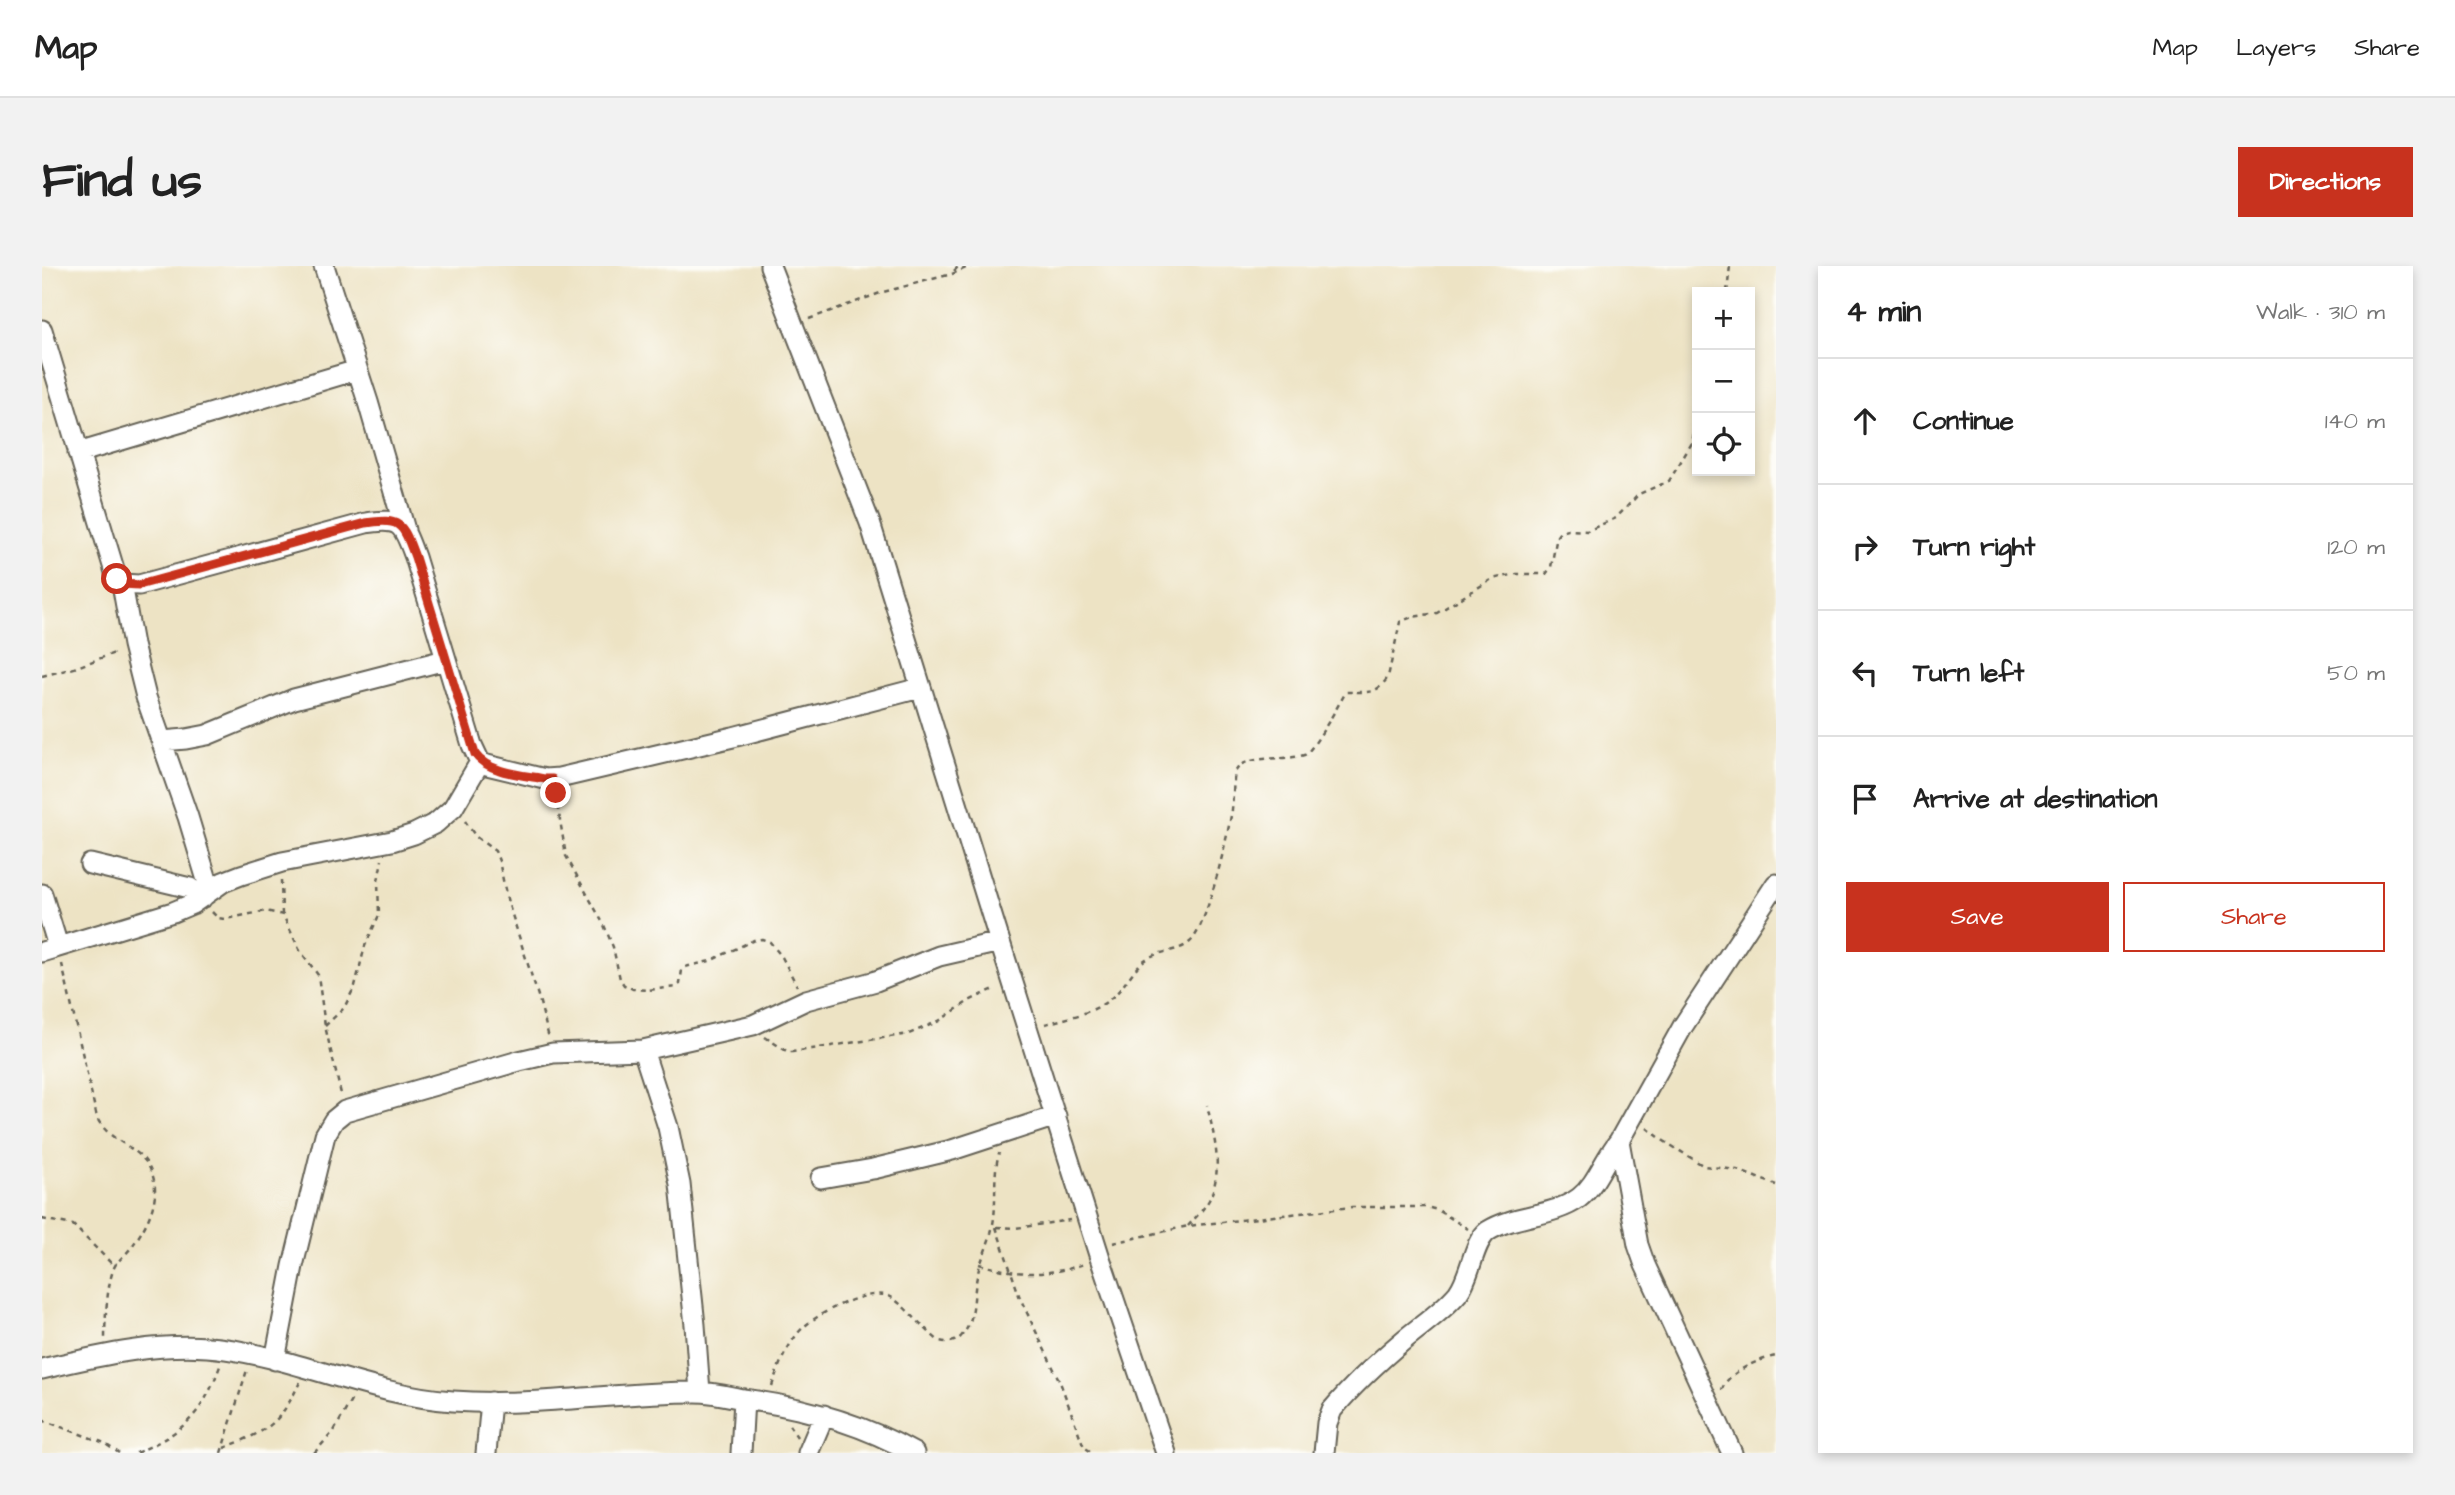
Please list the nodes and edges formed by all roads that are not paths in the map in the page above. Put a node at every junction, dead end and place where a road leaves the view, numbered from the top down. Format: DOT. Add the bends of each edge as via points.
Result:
graph roads {
  1 [pos="324,266"];
  2 [pos="770,266"];
  3 [pos="42,330"];
  4 [pos="357,370"];
  5 [pos="78,453"];
  6 [pos="405,530"];
  7 [pos="122,584"];
  8 [pos="445,660"];
  9 [pos="920,688"];
  10 [pos="162,741"];
  11 [pos="480,762"];
  12 [pos="90,864"];
  13 [pos="1776,884"];
  14 [pos="206,893"];
  15 [pos="42,894"];
  16 [pos="1000,942"];
  17 [pos="50,949"];
  18 [pos="643,1049"];
  19 [pos="1056,1116"];
  20 [pos="1619,1141"];
  21 [pos="821,1178"];
  22 [pos="275,1360"];
  23 [pos="42,1369"];
  24 [pos="700,1392"];
  25 [pos="744,1399"];
  26 [pos="491,1402"];
  27 [pos="824,1415"];
  28 [pos="805,1448"];
  29 [pos="486,1453"];
  30 [pos="741,1453"];
  31 [pos="914,1453"];
  32 [pos="1166,1453"];
  33 [pos="1324,1453"];
  34 [pos="1731,1453"];
  1 -- 4 [label="street"];
  2 -- 9 [label="street" via="870,523"];
  3 -- 5 [label="street"];
  4 -- 5 [label="street"];
  4 -- 6 [label="street"];
  5 -- 7 [label="street" via="114,572"];
  6 -- 7 [label="street" via="396,522 366,523 139,585"];
  6 -- 8 [label="street"];
  7 -- 10 [label="street" via="146,697"];
  8 -- 10 [label="street" via="294,699 207,735"];
  8 -- 11 [label="street"];
  9 -- 11 [label="street" via="552,779"];
  9 -- 16 [label="street"];
  10 -- 14 [label="street" via="188,817"];
  11 -- 14 [label="street" via="453,808 414,834 282,862 223,882"];
  12 -- 14 [label="street"];
  13 -- 20 [label="street" via="1683,1026"];
  14 -- 17 [label="street" via="173,912"];
  15 -- 17 [label="street"];
  16 -- 18 [label="street" via="939,956 876,981 806,1000 753,1025"];
  16 -- 19 [label="street"];
  18 -- 22 [label="street" via="552,1054 519,1061 345,1111 334,1120 325,1136 293,1266"];
  18 -- 24 [label="street" via="680,1184"];
  19 -- 21 [label="street" via="928,1156"];
  19 -- 32 [label="street"];
  20 -- 33 [label="street" via="1580,1197 1486,1233 1455,1296 1332,1410"];
  20 -- 34 [label="street" via="1645,1265"];
  22 -- 23 [label="street" via="226,1349 177,1347"];
  22 -- 26 [label="street" via="425,1398"];
  24 -- 25 [label="street"];
  24 -- 26 [label="street"];
  25 -- 27 [label="street"];
  25 -- 30 [label="street"];
  26 -- 29 [label="street"];
  27 -- 28 [label="street"];
  27 -- 31 [label="street"];
}
